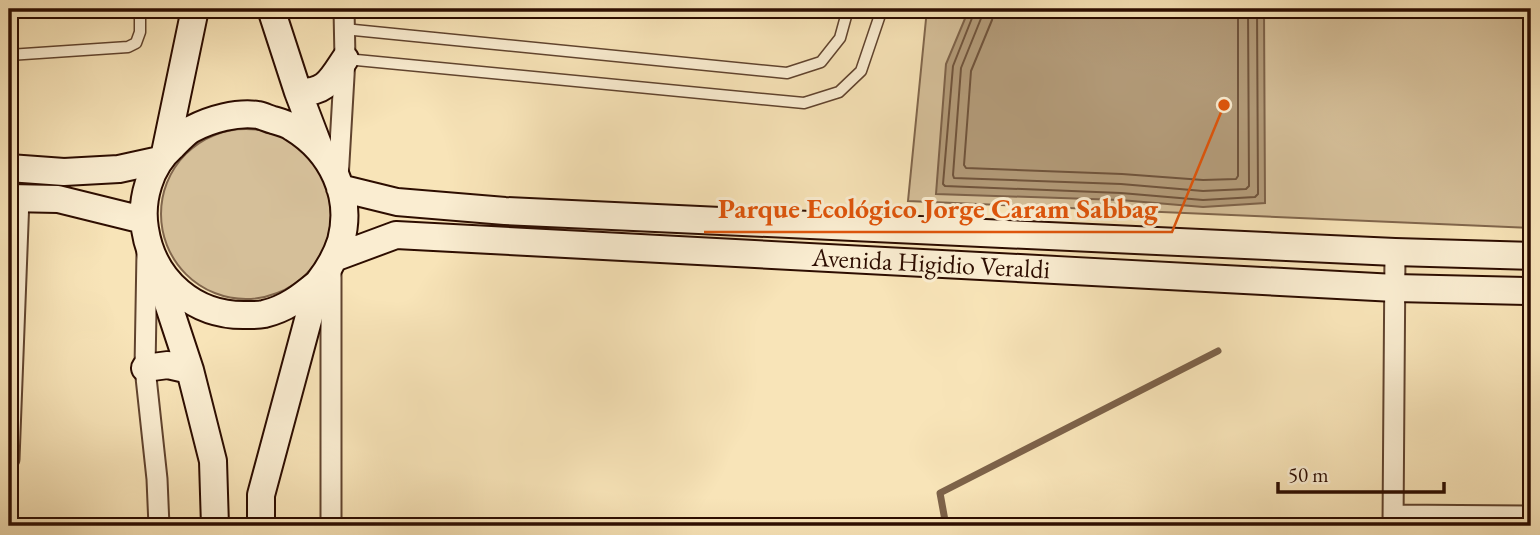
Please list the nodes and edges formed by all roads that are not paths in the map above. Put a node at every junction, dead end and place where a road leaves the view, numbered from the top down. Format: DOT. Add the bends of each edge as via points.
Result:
graph roads {
  1 [pos="140,9"];
  2 [pos="195,9"];
  3 [pos="271,9"];
  4 [pos="344,9"];
  5 [pos="848,9"];
  6 [pos="882,9"];
  7 [pos="345,29"];
  8 [pos="9,55"];
  9 [pos="345,59"];
  10 [pos="298,92"];
  11 [pos="319,148"];
  12 [pos="162,157"];
  13 [pos="9,168"];
  14 [pos="339,183"];
  15 [pos="14,198"];
  16 [pos="505,211"];
  17 [pos="502,240"];
  18 [pos="148,241"];
  19 [pos="1395,252"];
  20 [pos="1531,256"];
  21 [pos="328,269"];
  22 [pos="1395,288"];
  23 [pos="1531,291"];
  24 [pos="145,368"];
  25 [pos="190,370"];
  26 [pos="9,459"];
  27 [pos="1531,516"];
  28 [pos="1393,521"];
  29 [pos="159,526"];
  30 [pos="215,526"];
  31 [pos="261,526"];
  32 [pos="331,526"];
  1 -- 8 [label="lane" via="140,32 136,43 128,47"];
  2 -- 12 [label="main road"];
  3 -- 10 [label="main road"];
  4 -- 7 [label="street"];
  5 -- 7 [label="lane" via="840,38 821,62 788,73"];
  6 -- 9 [label="lane" via="861,71 839,92 804,103"];
  7 -- 9 [label="street"];
  9 -- 10 [label="main road" via="329,83 313,92"];
  9 -- 14 [label="street"];
  10 -- 11 [label="main road"];
  11 -- 12 [label="main road" via="292,126 258,115 223,116 191,130"];
  11 -- 14 [label="main road"];
  12 -- 13 [label="main road" via="119,169"];
  12 -- 18 [label="main road" via="145,199"];
  14 -- 16 [label="main road, Avenida Higidio Veraldi" via="397,202"];
  14 -- 21 [label="main road" via="344,224"];
  15 -- 18 [label="main road" via="58,200"];
  15 -- 26 [label="street"];
  16 -- 17 [label="main road"];
  16 -- 19 [label="main road, Avenida Higidio Veraldi"];
  17 -- 21 [label="main road, Avenida Higidio Veraldi" via="396,235"];
  17 -- 22 [label="main road, Avenida Higidio Veraldi"];
  18 -- 21 [label="main road" via="174,288 200,306 231,315 263,314 293,303"];
  18 -- 24 [label="street"];
  18 -- 25 [label="main road"];
  19 -- 20 [label="main road, Avenida Higidio Veraldi"];
  19 -- 22 [label="street"];
  21 -- 31 [label="main road" via="261,495"];
  21 -- 32 [label="street"];
  22 -- 23 [label="main road, Avenida Higidio Veraldi"];
  22 -- 28 [label="street"];
  24 -- 25 [label="main road" via="168,365"];
  24 -- 29 [label="street"];
  25 -- 30 [label="main road" via="214,461"];
  27 -- 28 [label="street"];
}
